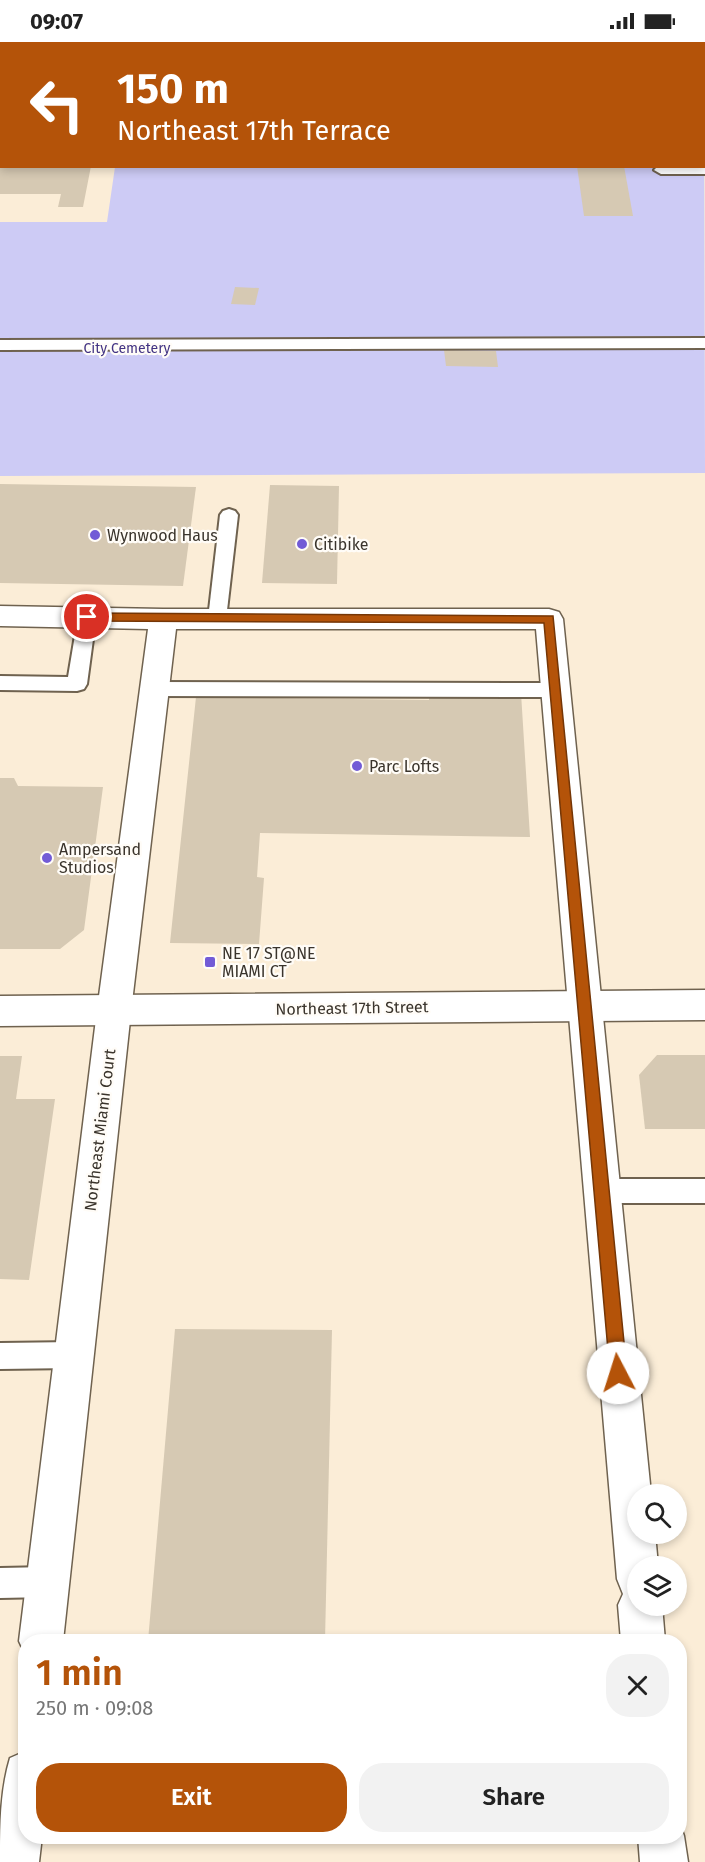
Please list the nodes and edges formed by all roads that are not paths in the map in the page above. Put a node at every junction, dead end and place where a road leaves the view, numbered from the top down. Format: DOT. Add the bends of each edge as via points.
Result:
graph roads {
  1 [pos="661,170"];
  2 [pos="705,170"];
  3 [pos="705,343"];
  4 [pos="0,345"];
  5 [pos="229,514"];
  6 [pos="0,616"];
  7 [pos="87,617"];
  8 [pos="163,619"];
  9 [pos="217,619"];
  10 [pos="0,683"];
  11 [pos="154,689"];
  12 [pos="556,690"];
  13 [pos="584,1005"];
  14 [pos="705,1005"];
  15 [pos="0,1011"];
  16 [pos="114,1011"];
  17 [pos="602,1191"];
  18 [pos="705,1191"];
  19 [pos="74,1355"];
  20 [pos="0,1356"];
  21 [pos="636,1556"];
  22 [pos="0,1582"];
  23 [pos="48,1582"];
  24 [pos="641,1616"];
  25 [pos="42,1634"];
  26 [pos="642,1634"];
  27 [pos="18,1838"];
  28 [pos="663,1844"];
  29 [pos="15,1862"];
  30 [pos="664,1862"];
  1 -- 2 [label="lane"];
  3 -- 4 [label="lane"];
  5 -- 9 [label="lane"];
  6 -- 7 [label="street"];
  7 -- 8 [label="street"];
  7 -- 10 [label="lane" via="77,684"];
  8 -- 9 [label="street"];
  8 -- 11 [label="street, Northeast Miami Court"];
  9 -- 12 [label="street" via="549,619"];
  11 -- 12 [label="lane"];
  11 -- 16 [label="street, Northeast Miami Court"];
  12 -- 13 [label="street"];
  13 -- 14 [label="street, Northeast 17th Street"];
  13 -- 16 [label="street, Northeast 17th Street"];
  13 -- 17 [label="street"];
  15 -- 16 [label="street, Northeast 17th Street"];
  16 -- 19 [label="street, Northeast Miami Court"];
  17 -- 18 [label="lane"];
  17 -- 21 [label="street"];
  19 -- 20 [label="lane"];
  19 -- 23 [label="street, Northeast Miami Court"];
  22 -- 23 [label="lane"];
  23 -- 25 [label="street, Northeast Miami Court"];
  24 -- 26 [label="street"];
  27 -- 29 [label="street"];
  28 -- 30 [label="street"];
}
